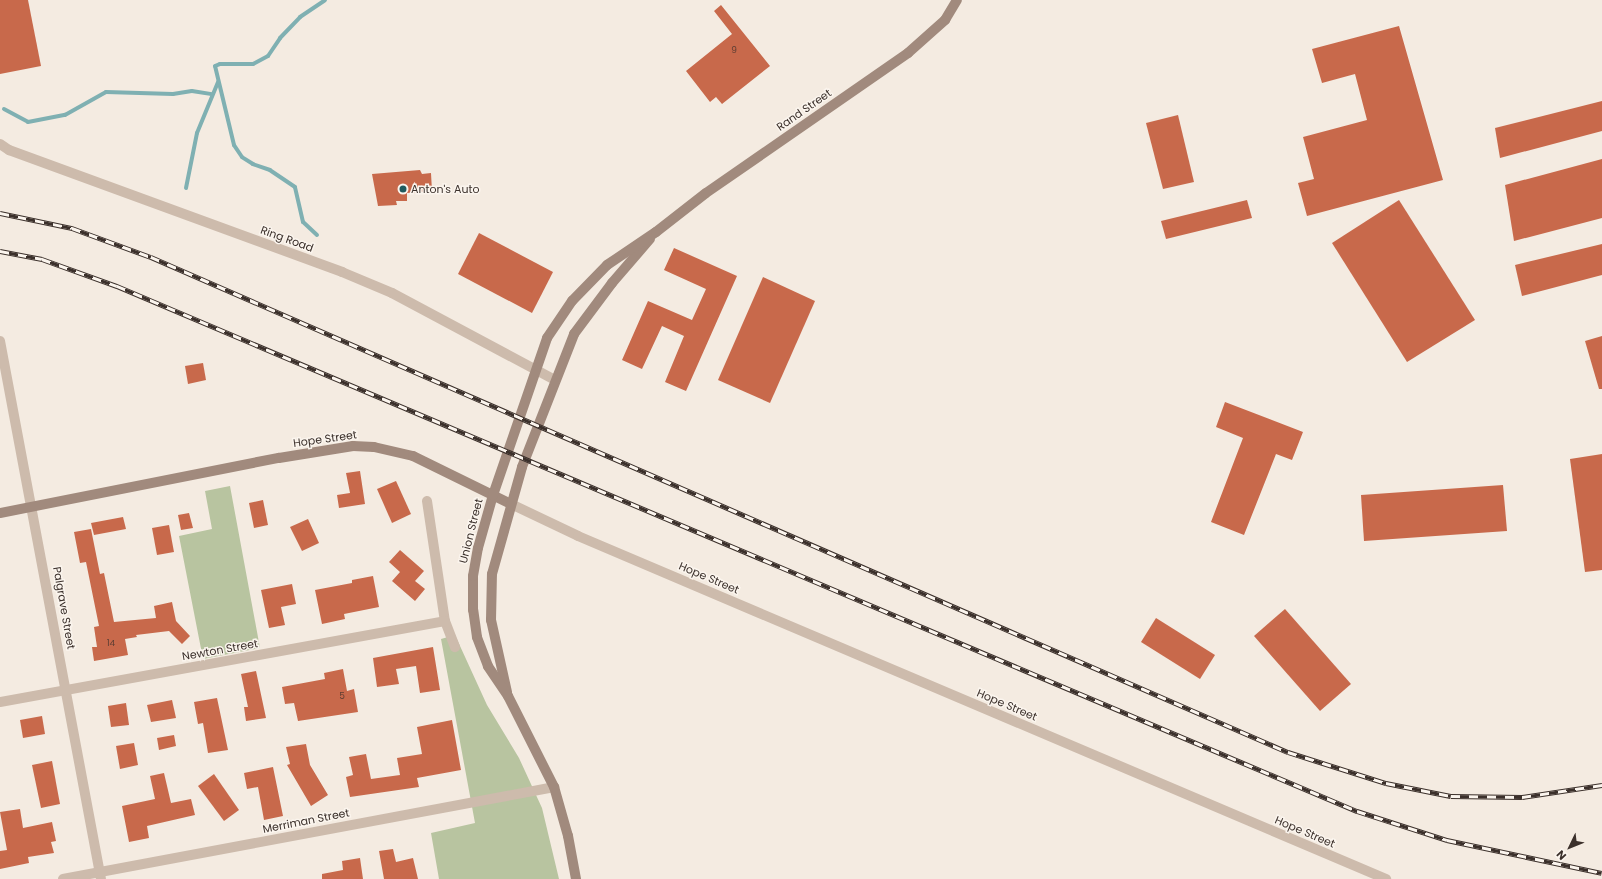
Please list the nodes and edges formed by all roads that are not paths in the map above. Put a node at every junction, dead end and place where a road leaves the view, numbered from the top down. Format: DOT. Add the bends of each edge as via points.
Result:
graph roads {
  1 [pos="957,0"];
  2 [pos="0,144"];
  3 [pos="656,232"];
  4 [pos="0,341"];
  5 [pos="535,371"];
  6 [pos="555,380"];
  7 [pos="4,387"];
  8 [pos="493,495"];
  9 [pos="426,501"];
  10 [pos="511,504"];
  11 [pos="33,507"];
  12 [pos="0,513"];
  13 [pos="445,621"];
  14 [pos="455,646"];
  15 [pos="66,690"];
  16 [pos="508,696"];
  17 [pos="0,702"];
  18 [pos="554,786"];
  19 [pos="101,876"];
  20 [pos="63,879"];
  21 [pos="576,879"];
  22 [pos="1386,879"];
  1 -- 3 [label="street, Rand Street" via="945,20 908,54 706,193"];
  2 -- 5 [label="street, Ring Road" via="9,150 349,274 434,315"];
  3 -- 5 [label="street, Rand Street" via="628,249 584,286 557,321"];
  3 -- 6 [label="street, Rand Street" via="574,334"];
  4 -- 7 [label="street, Palgrave Street"];
  5 -- 6 [label="street, Ring Road"];
  5 -- 8 [label="street, Union Street"];
  6 -- 10 [label="street, Union Street" via="522,467"];
  7 -- 11 [label="street, Palgrave Street"];
  8 -- 10 [label="street, Hope Street"];
  8 -- 11 [label="street, Hope Street" via="413,456 374,447 353,446 279,458"];
  8 -- 16 [label="street, Union Street" via="476,562 473,610 482,652"];
  9 -- 13 [label="street"];
  10 -- 16 [label="street, Union Street" via="492,574 490,605"];
  10 -- 22 [label="street, Hope Street" via="585,539"];
  11 -- 12 [label="street, Hope Street"];
  11 -- 15 [label="street, Palgrave Street"];
  13 -- 14 [label="street"];
  13 -- 15 [label="street, Newton Street"];
  15 -- 17 [label="street, Newton Street"];
  15 -- 19 [label="street, Palgrave Street"];
  16 -- 18 [label="street, Union Street"];
  18 -- 19 [label="street, Merriman Street"];
  18 -- 21 [label="street, Union Street" via="568,836"];
  19 -- 20 [label="street, Merriman Street"];
}
